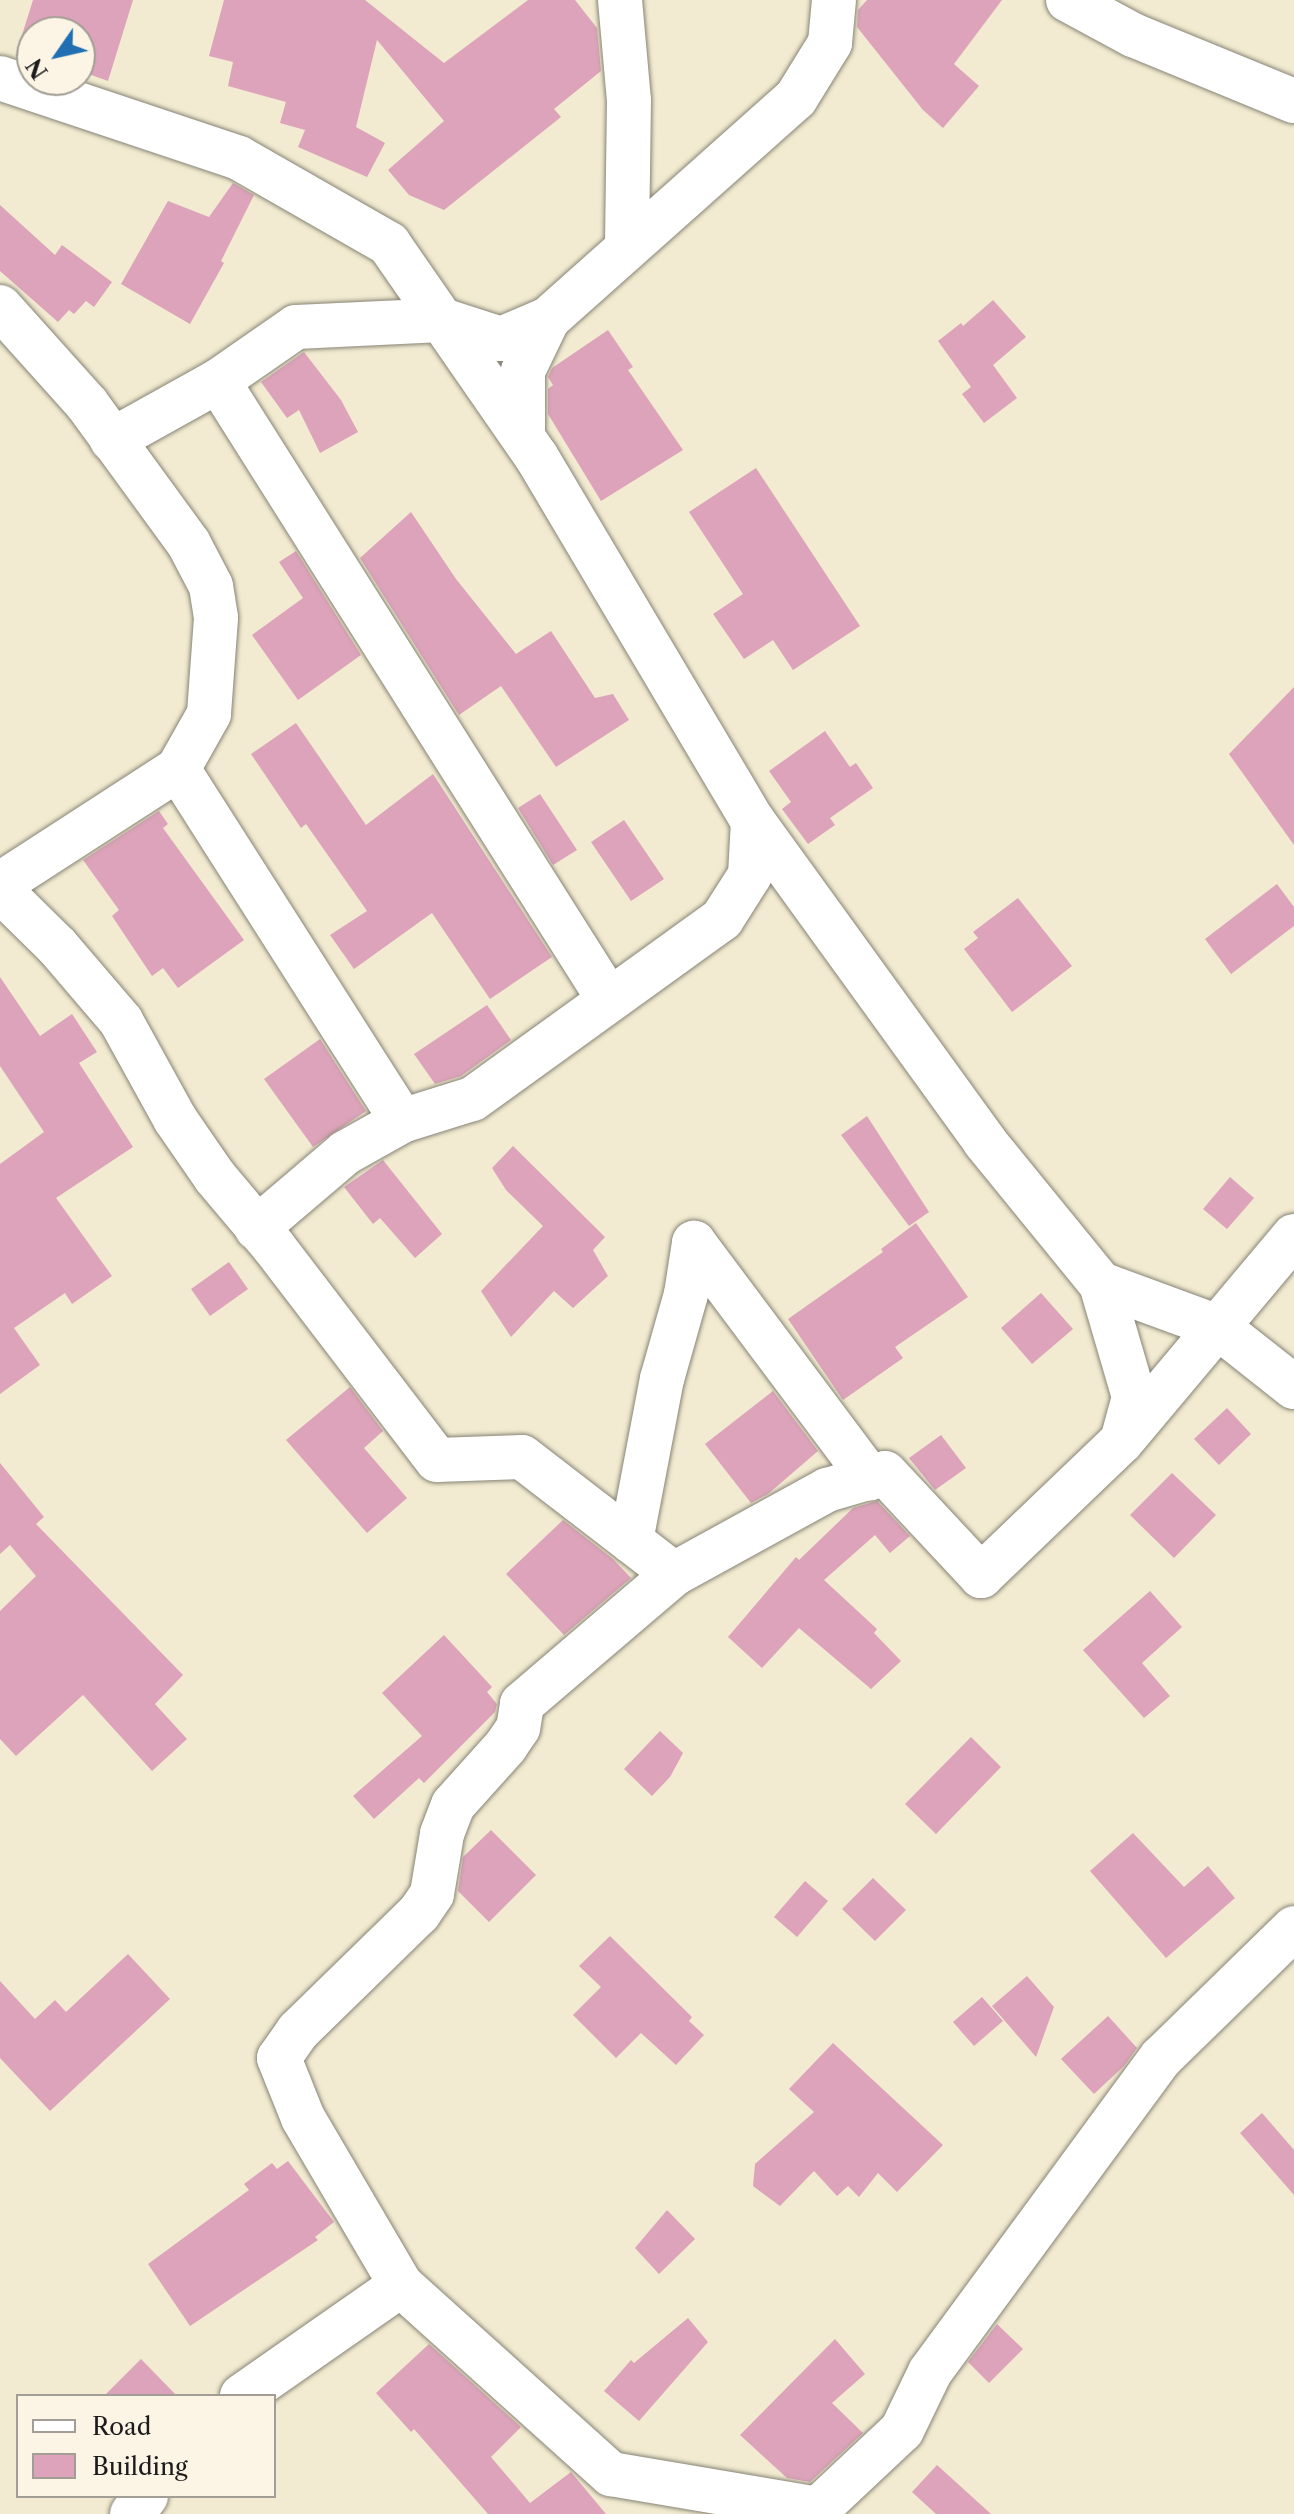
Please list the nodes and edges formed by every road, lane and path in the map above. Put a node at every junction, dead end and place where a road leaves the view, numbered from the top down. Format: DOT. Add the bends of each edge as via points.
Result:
graph roads {
  1 [pos="620,0"];
  2 [pos="834,0"];
  3 [pos="1068,0"];
  4 [pos="0,78"];
  5 [pos="1294,101"];
  6 [pos="627,247"];
  7 [pos="0,307"];
  8 [pos="548,319"];
  9 [pos="442,320"];
  10 [pos="218,381"];
  11 [pos="523,436"];
  12 [pos="112,440"];
  13 [pos="178,769"];
  14 [pos="753,821"];
  15 [pos="0,887"];
  16 [pos="609,1000"];
  17 [pos="402,1121"];
  18 [pos="257,1228"];
  19 [pos="1294,1236"];
  20 [pos="1101,1284"];
  21 [pos="1218,1327"];
  22 [pos="1294,1387"];
  23 [pos="1122,1441"];
  24 [pos="870,1478"];
  25 [pos="631,1541"];
  26 [pos="674,1574"];
  27 [pos="1294,1928"];
  28 [pos="401,2285"];
  29 [pos="245,2394"];
  30 [pos="144,2498"];
  31 [pos="132,2514"];
  1 -- 6 [label="street" via="629,100"];
  2 -- 6 [label="street" via="830,43 796,98"];
  3 -- 5 [label="street" via="1133,35"];
  4 -- 9 [label="street" via="239,158 389,244"];
  6 -- 8 [label="street"];
  7 -- 12 [label="street" via="87,404"];
  8 -- 9 [label="street" via="501,339"];
  8 -- 11 [label="street" via="523,371"];
  9 -- 10 [label="street" via="296,327"];
  9 -- 11 [label="street"];
  10 -- 12 [label="street"];
  10 -- 16 [label="street"];
  11 -- 14 [label="street"];
  12 -- 13 [label="street" via="189,544 211,586 216,618 209,714"];
  13 -- 15 [label="street"];
  13 -- 17 [label="street"];
  14 -- 16 [label="street" via="750,875 722,919"];
  14 -- 20 [label="street" via="985,1142"];
  15 -- 18 [label="street" via="121,1021 175,1119"];
  16 -- 17 [label="street" via="472,1099"];
  17 -- 18 [label="street" via="345,1153"];
  18 -- 25 [label="street" via="437,1460 522,1457"];
  19 -- 21 [label="street"];
  20 -- 21 [label="street"];
  20 -- 23 [label="street" via="1134,1397"];
  21 -- 22 [label="street"];
  21 -- 23 [label="street"];
  23 -- 24 [label="street" via="981,1576 885,1473"];
  24 -- 25 [label="street" via="694,1243"];
  24 -- 26 [label="street" via="827,1490"];
  25 -- 26 [label="street"];
  26 -- 28 [label="street" via="522,1704 518,1728 506,1746 453,1805 442,1834 432,1894 419,1913 298,2031 279,2058 303,2118"];
  27 -- 28 [label="street" via="1161,2058 930,2372 902,2430 818,2509 611,2474"];
  28 -- 29 [label="street"];
  30 -- 31 [label="street"];
}
